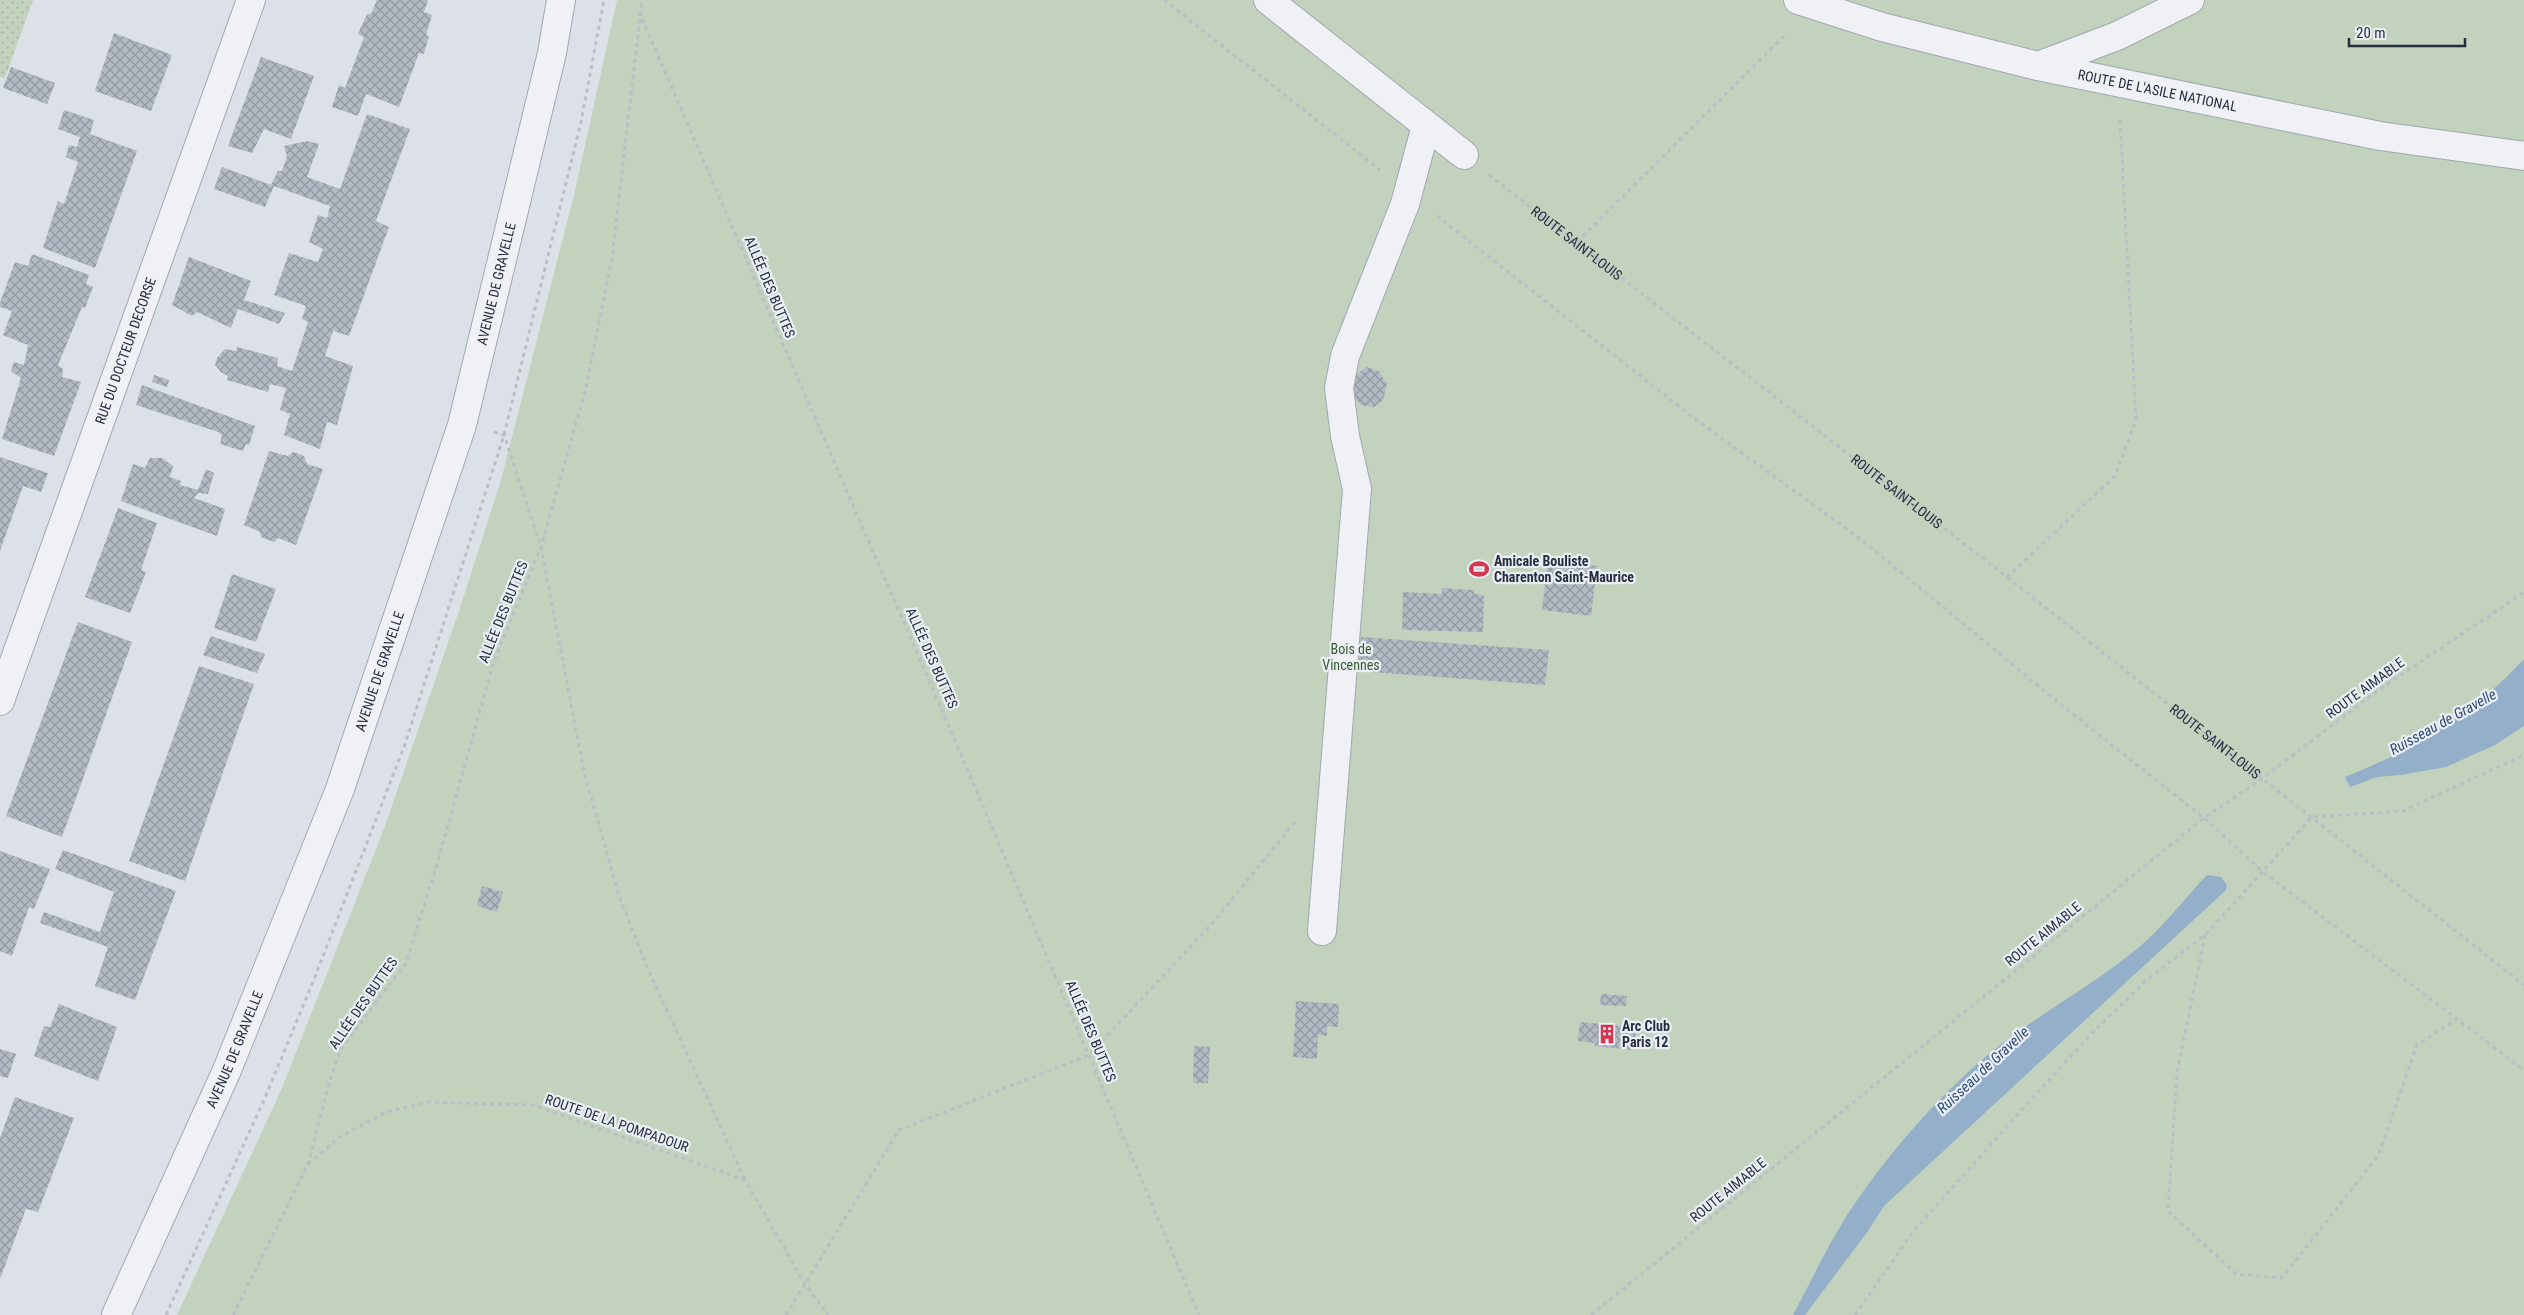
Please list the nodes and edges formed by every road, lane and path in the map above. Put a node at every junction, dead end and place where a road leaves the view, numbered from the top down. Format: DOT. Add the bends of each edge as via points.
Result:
graph roads {
  1 [pos="251,0"];
  2 [pos="561,0"];
  3 [pos="642,0"];
  4 [pos="1164,0"];
  5 [pos="1268,0"];
  6 [pos="2190,0"];
  7 [pos="1806,3"];
  8 [pos="639,12"];
  9 [pos="2038,66"];
  10 [pos="2118,83"];
  11 [pos="1426,126"];
  12 [pos="1464,155"];
  13 [pos="2524,156"];
  14 [pos="1408,193"];
  15 [pos="1577,242"];
  16 [pos="462,425"];
  17 [pos="541,547"];
  18 [pos="2007,577"];
  19 [pos="2524,592"];
  20 [pos="0,701"];
  21 [pos="2524,755"];
  22 [pos="2263,778"];
  23 [pos="2312,817"];
  24 [pos="2204,818"];
  25 [pos="1297,819"];
  26 [pos="2263,872"];
  27 [pos="1322,931"];
  28 [pos="2205,935"];
  29 [pos="2524,985"];
  30 [pos="2457,1019"];
  31 [pos="1089,1055"];
  32 [pos="2524,1070"];
  33 [pos="308,1164"];
  34 [pos="745,1180"];
  35 [pos="804,1282"];
  36 [pos="116,1315"];
  37 [pos="233,1315"];
  38 [pos="786,1315"];
  39 [pos="828,1315"];
  40 [pos="1199,1315"];
  41 [pos="1591,1315"];
  42 [pos="1855,1315"];
  1 -- 20 [label="street, RUE DU DOCTEUR DECORSE"];
  2 -- 16 [label="street, AVENUE DE GRAVELLE" via="552,53"];
  3 -- 8 [label="path, ALLÉE DES BUTTES"];
  4 -- 14 [label="path"];
  5 -- 11 [label="street"];
  6 -- 9 [label="street" via="2117,36"];
  7 -- 9 [label="street, ROUTE DE L'ASILE NATIONAL" via="1882,27"];
  7 -- 15 [label="path"];
  8 -- 17 [label="path, ALLÉE DES BUTTES" via="612,258 585,392"];
  8 -- 31 [label="path, ALLÉE DES BUTTES"];
  9 -- 10 [label="street, ROUTE DE L'ASILE NATIONAL"];
  10 -- 13 [label="street, ROUTE DE L'ASILE NATIONAL" via="2380,136"];
  10 -- 18 [label="path" via="2136,420 2115,476"];
  11 -- 12 [label="street"];
  11 -- 14 [label="street"];
  12 -- 15 [label="path, ROUTE SAINT-LOUIS"];
  14 -- 24 [label="path" via="1694,418 1863,542"];
  14 -- 27 [label="street" via="1345,356 1339,388 1345,436 1357,489"];
  15 -- 18 [label="path, ROUTE SAINT-LOUIS"];
  16 -- 17 [label="path" via="504,435"];
  16 -- 36 [label="street, AVENUE DE GRAVELLE" via="340,789 227,1070"];
  17 -- 33 [label="path, ALLÉE DES BUTTES" via="494,661 406,963 342,1049 330,1080"];
  17 -- 34 [label="path" via="584,772 618,893 647,967"];
  18 -- 22 [label="path, ROUTE SAINT-LOUIS"];
  19 -- 22 [label="path, ROUTE AIMABLE" via="2380,689"];
  21 -- 23 [label="path" via="2403,811"];
  22 -- 23 [label="path, ROUTE SAINT-LOUIS"];
  22 -- 24 [label="path, ROUTE AIMABLE"];
  23 -- 26 [label="path"];
  23 -- 29 [label="path, ROUTE SAINT-LOUIS"];
  24 -- 26 [label="path"];
  24 -- 41 [label="path, ROUTE AIMABLE"];
  25 -- 31 [label="path" via="1210,926"];
  26 -- 28 [label="path"];
  26 -- 30 [label="path"];
  28 -- 30 [label="path" via="2177,1073 2168,1211 2236,1274 2282,1278 2378,1156 2417,1045"];
  28 -- 42 [label="path" via="2148,979 2094,1031 1912,1233"];
  30 -- 32 [label="path"];
  31 -- 35 [label="path" via="899,1130"];
  31 -- 40 [label="path, ALLÉE DES BUTTES"];
  33 -- 34 [label="path, ROUTE DE LA POMPADOUR" via="340,1137 386,1112 428,1102 532,1105"];
  33 -- 37 [label="path"];
  34 -- 35 [label="path"];
  35 -- 38 [label="path"];
  35 -- 39 [label="path"];
}
